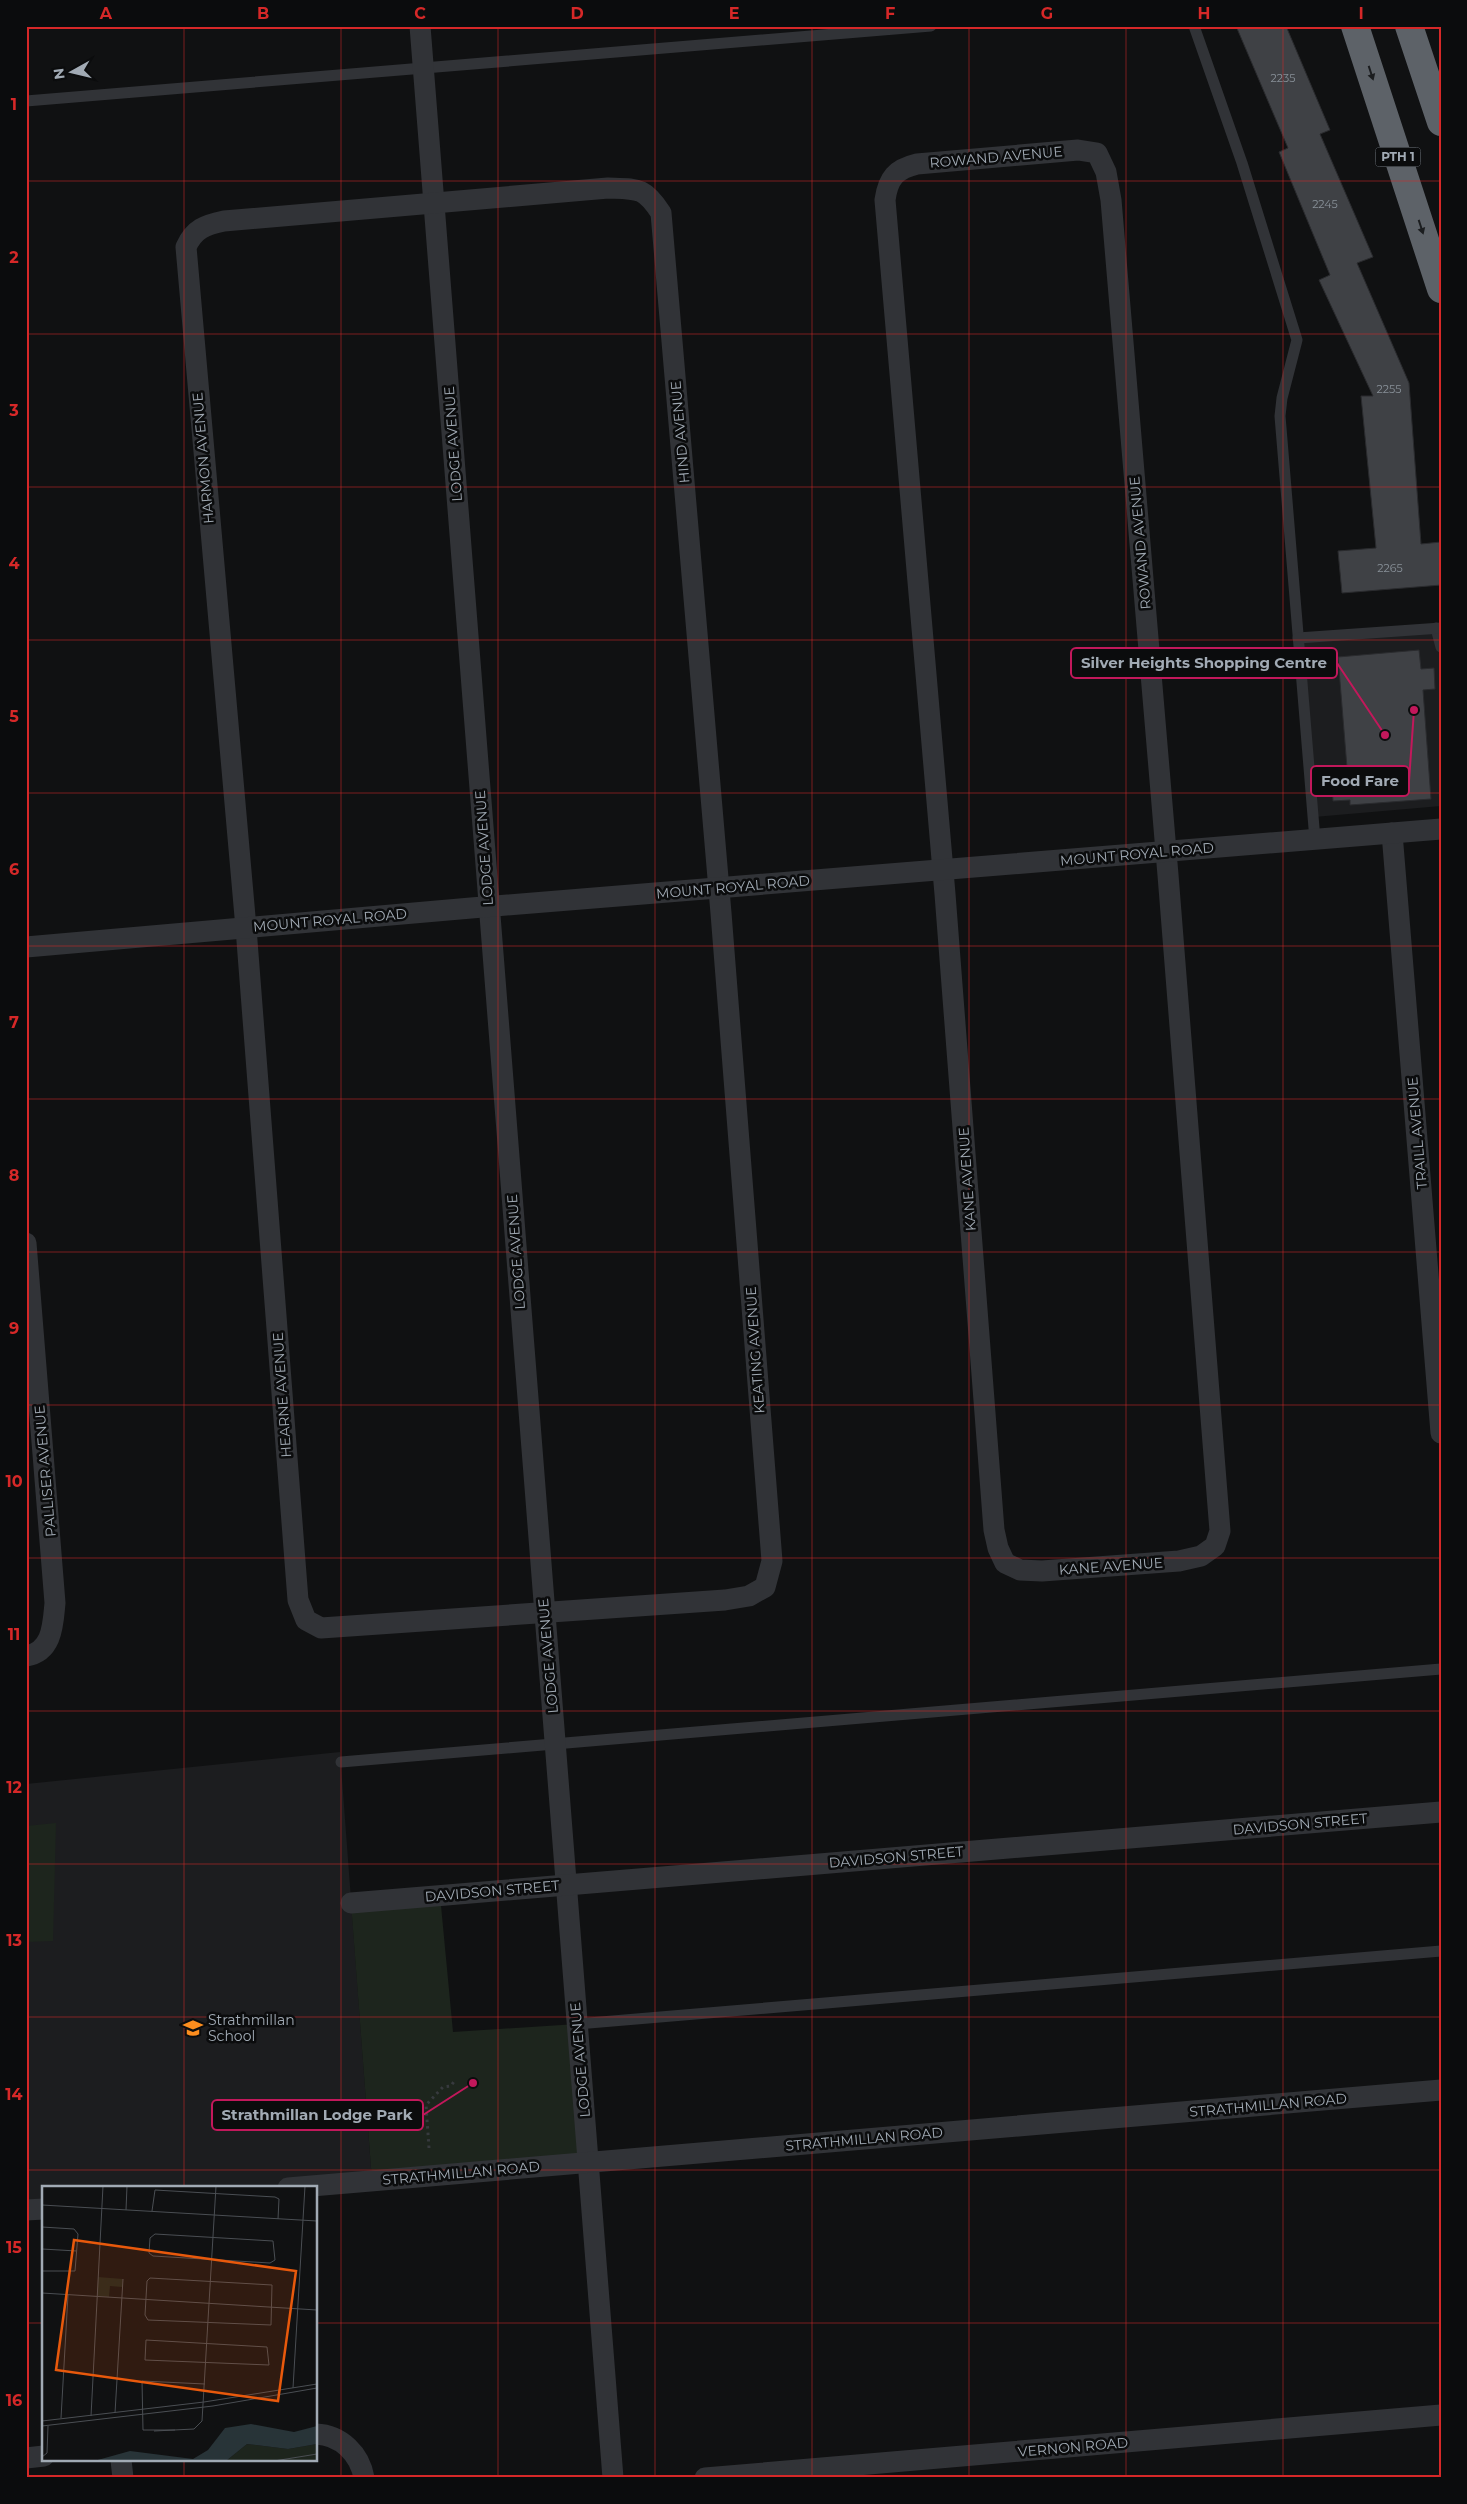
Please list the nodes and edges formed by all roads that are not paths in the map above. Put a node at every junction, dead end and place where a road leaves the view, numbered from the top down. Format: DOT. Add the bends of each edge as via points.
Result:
graph roads {
  1 [pos="420,26"];
  2 [pos="931,26"];
  3 [pos="1194,26"];
  4 [pos="1356,26"];
  5 [pos="1409,26"];
  6 [pos="423,67"];
  7 [pos="26,101"];
  8 [pos="1441,122"];
  9 [pos="434,204"];
  10 [pos="1441,289"];
  11 [pos="1438,628"];
  12 [pos="1298,638"];
  13 [pos="1441,647"];
  14 [pos="1441,829"];
  15 [pos="1392,834"];
  16 [pos="1315,840"];
  17 [pos="1166,851"];
  18 [pos="943,870"];
  19 [pos="719,888"];
  20 [pos="489,906"];
  21 [pos="246,928"];
  22 [pos="26,947"];
  23 [pos="26,1243"];
  24 [pos="1441,1433"];
  25 [pos="544,1614"];
  26 [pos="26,1656"];
  27 [pos="1441,1669"];
  28 [pos="555,1744"];
  29 [pos="341,1762"];
  30 [pos="1441,1812"];
  31 [pos="566,1884"];
  32 [pos="351,1903"];
  33 [pos="1441,1951"];
  34 [pos="577,2024"];
  35 [pos="1441,2090"];
  36 [pos="588,2162"];
  37 [pos="311,2186"];
  38 [pos="42,2208"];
  39 [pos="26,2210"];
  40 [pos="1441,2416"];
  41 [pos="318,2435"];
  42 [pos="42,2456"];
  43 [pos="26,2458"];
  44 [pos="121,2462"];
  45 [pos="123,2478"];
  46 [pos="364,2478"];
  47 [pos="613,2478"];
  48 [pos="705,2478"];
  1 -- 6 [label="street, LODGE AVENUE"];
  2 -- 6 [label="lane"];
  3 -- 12 [label="lane" via="1298,340 1280,416"];
  4 -- 10 [label="highway, PTH 1, one-way"];
  5 -- 8 [label="highway"];
  6 -- 7 [label="lane"];
  6 -- 9 [label="street, LODGE AVENUE"];
  9 -- 19 [label="street, HIND AVENUE" via="635,188 650,196 661,213"];
  9 -- 20 [label="street, LODGE AVENUE"];
  9 -- 21 [label="street, HARMON AVENUE" via="224,221 206,225 192,234 186,247"];
  11 -- 12 [label="lane"];
  11 -- 13 [label="lane"];
  12 -- 16 [label="lane"];
  14 -- 15 [label="street, MOUNT ROYAL ROAD"];
  15 -- 16 [label="street, MOUNT ROYAL ROAD"];
  15 -- 24 [label="street, TRAILL AVENUE"];
  16 -- 17 [label="street, MOUNT ROYAL ROAD"];
  17 -- 18 [label="street, MOUNT ROYAL ROAD"];
  17 -- 18 [label="street, ROWAND AVENUE" via="1111,200 1106,172 1097,153 1078,150 1052,152 903,167 892,176 885,200"];
  17 -- 18 [label="street, KANE AVENUE" via="1220,1531 1215,1546 1201,1556 1179,1561 1020,1570 1005,1563 998,1548 993,1520"];
  18 -- 19 [label="street, MOUNT ROYAL ROAD"];
  19 -- 20 [label="street, MOUNT ROYAL ROAD"];
  19 -- 25 [label="street, KEATING AVENUE" via="772,1561 765,1587 749,1596"];
  20 -- 21 [label="street, MOUNT ROYAL ROAD"];
  20 -- 25 [label="street, LODGE AVENUE"];
  21 -- 22 [label="street, MOUNT ROYAL ROAD"];
  21 -- 25 [label="street, HEARNE AVENUE" via="298,1600 306,1620 321,1628 335,1629"];
  23 -- 26 [label="street, PALLISER AVENUE" via="55,1603 53,1631 47,1644"];
  25 -- 28 [label="street, LODGE AVENUE"];
  27 -- 28 [label="lane"];
  28 -- 29 [label="lane"];
  28 -- 31 [label="street, LODGE AVENUE"];
  30 -- 31 [label="street, DAVIDSON STREET"];
  31 -- 32 [label="street, DAVIDSON STREET"];
  31 -- 34 [label="street, LODGE AVENUE"];
  33 -- 34 [label="lane"];
  34 -- 36 [label="street, LODGE AVENUE"];
  35 -- 36 [label="street, STRATHMILLAN ROAD"];
  36 -- 37 [label="street, STRATHMILLAN ROAD"];
  36 -- 47 [label="street, LODGE AVENUE"];
  38 -- 39 [label="street"];
  40 -- 48 [label="street, VERNON ROAD"];
  41 -- 46 [label="street" via="346,2444"];
  42 -- 43 [label="street"];
  44 -- 45 [label="street"];
}
